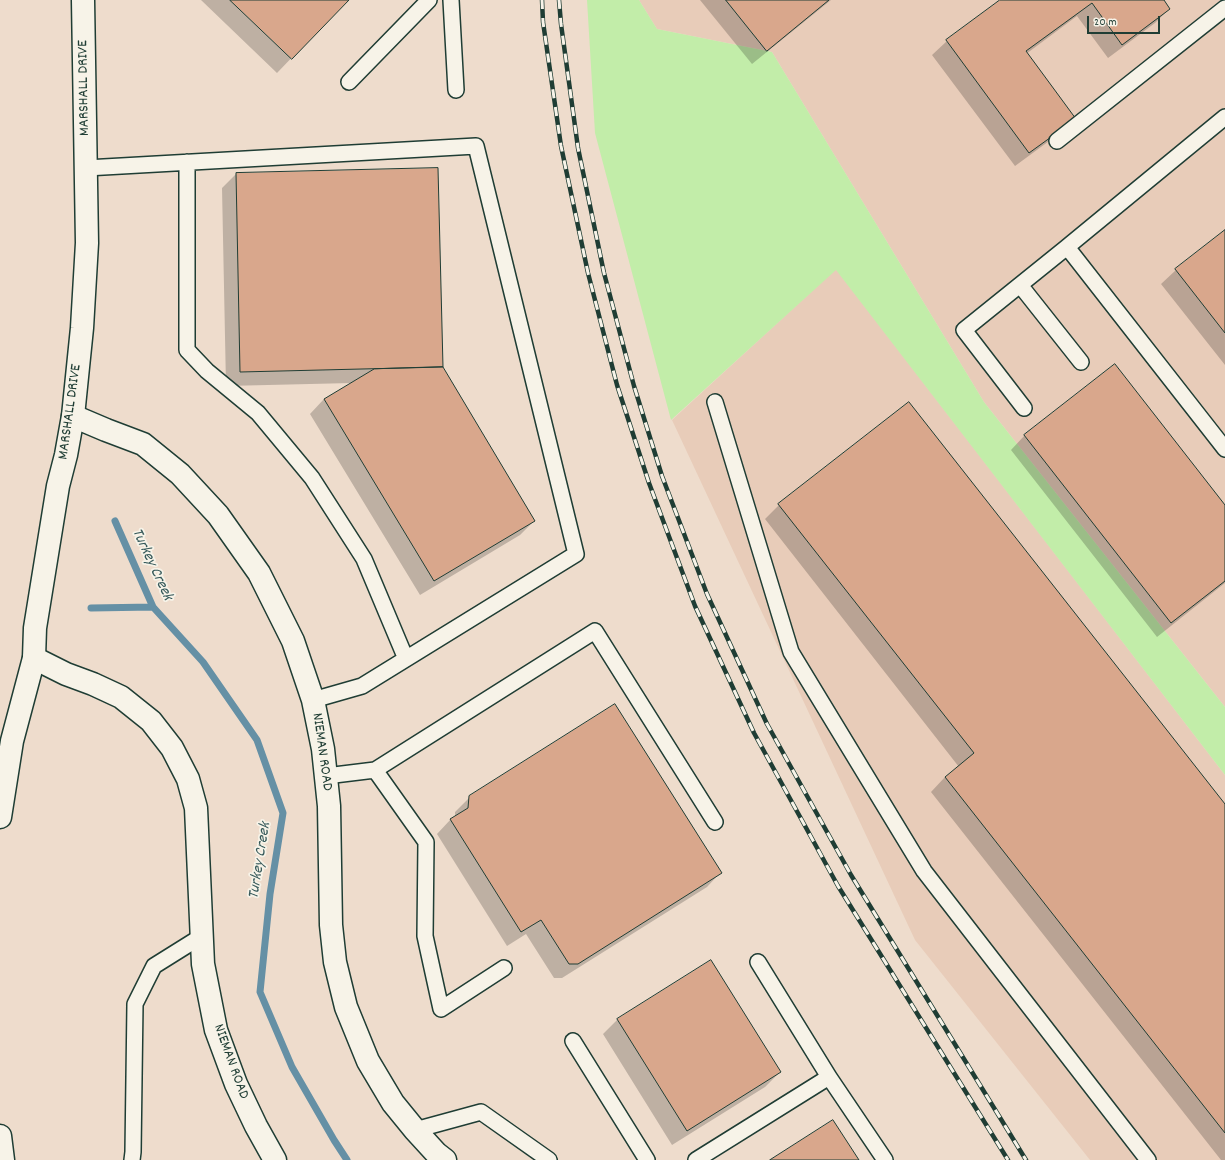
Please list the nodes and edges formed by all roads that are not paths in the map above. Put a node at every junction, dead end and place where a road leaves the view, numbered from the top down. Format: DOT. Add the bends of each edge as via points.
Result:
graph roads {
  1 [pos="84,0"];
  2 [pos="429,0"];
  3 [pos="451,0"];
  4 [pos="1225,8"];
  5 [pos="349,82"];
  6 [pos="456,90"];
  7 [pos="1225,117"];
  8 [pos="1057,140"];
  9 [pos="187,162"];
  10 [pos="86,168"];
  11 [pos="1067,247"];
  12 [pos="1020,285"];
  13 [pos="1081,362"];
  14 [pos="715,402"];
  15 [pos="1024,408"];
  16 [pos="73,416"];
  17 [pos="1225,449"];
  18 [pos="34,658"];
  19 [pos="406,659"];
  20 [pos="313,700"];
  21 [pos="375,770"];
  22 [pos="326,776"];
  23 [pos="0,817"];
  24 [pos="715,822"];
  25 [pos="202,936"];
  26 [pos="758,962"];
  27 [pos="504,968"];
  28 [pos="573,1041"];
  29 [pos="829,1077"];
  30 [pos="414,1130"];
  31 [pos="0,1136"];
  32 [pos="3,1160"];
  33 [pos="132,1160"];
  34 [pos="275,1160"];
  35 [pos="445,1160"];
  36 [pos="549,1160"];
  37 [pos="647,1160"];
  38 [pos="696,1160"];
  39 [pos="884,1160"];
  40 [pos="1148,1160"];
  1 -- 10 [label="street, MARSHALL DRIVE"];
  2 -- 5 [label="lane"];
  3 -- 6 [label="lane"];
  4 -- 8 [label="lane"];
  7 -- 11 [label="lane"];
  9 -- 10 [label="lane"];
  9 -- 19 [label="lane" via="187,350 207,371 258,413 312,478 364,559"];
  9 -- 19 [label="lane" via="476,146 576,554"];
  10 -- 16 [label="street, MARSHALL DRIVE" via="87,243"];
  11 -- 12 [label="lane"];
  11 -- 17 [label="lane"];
  12 -- 13 [label="lane"];
  12 -- 15 [label="lane" via="964,330"];
  14 -- 40 [label="lane" via="791,652 924,871"];
  16 -- 18 [label="street, MARSHALL DRIVE" via="58,486 35,628"];
  16 -- 20 [label="street, NIEMAN ROAD" via="143,444 180,474 218,515 259,573 293,640"];
  18 -- 23 [label="street, MARSHALL DRIVE" via="12,741"];
  18 -- 25 [label="street, NIEMAN ROAD" via="121,697 151,721 172,748 188,779 196,808"];
  19 -- 20 [label="lane" via="362,686"];
  20 -- 22 [label="street, NIEMAN ROAD"];
  21 -- 22 [label="lane"];
  21 -- 24 [label="lane" via="595,631"];
  21 -- 27 [label="lane" via="426,842 425,936 441,1008"];
  22 -- 30 [label="street, NIEMAN ROAD" via="331,924 335,962 346,1008 368,1060 393,1103"];
  25 -- 33 [label="lane" via="154,966 135,1004"];
  25 -- 34 [label="street, NIEMAN ROAD" via="203,964 216,1030 236,1084"];
  26 -- 29 [label="lane"];
  28 -- 37 [label="lane"];
  29 -- 38 [label="lane"];
  29 -- 39 [label="lane"];
  30 -- 35 [label="street, NIEMAN ROAD"];
  30 -- 36 [label="lane" via="481,1112"];
  31 -- 32 [label="street"];
}
